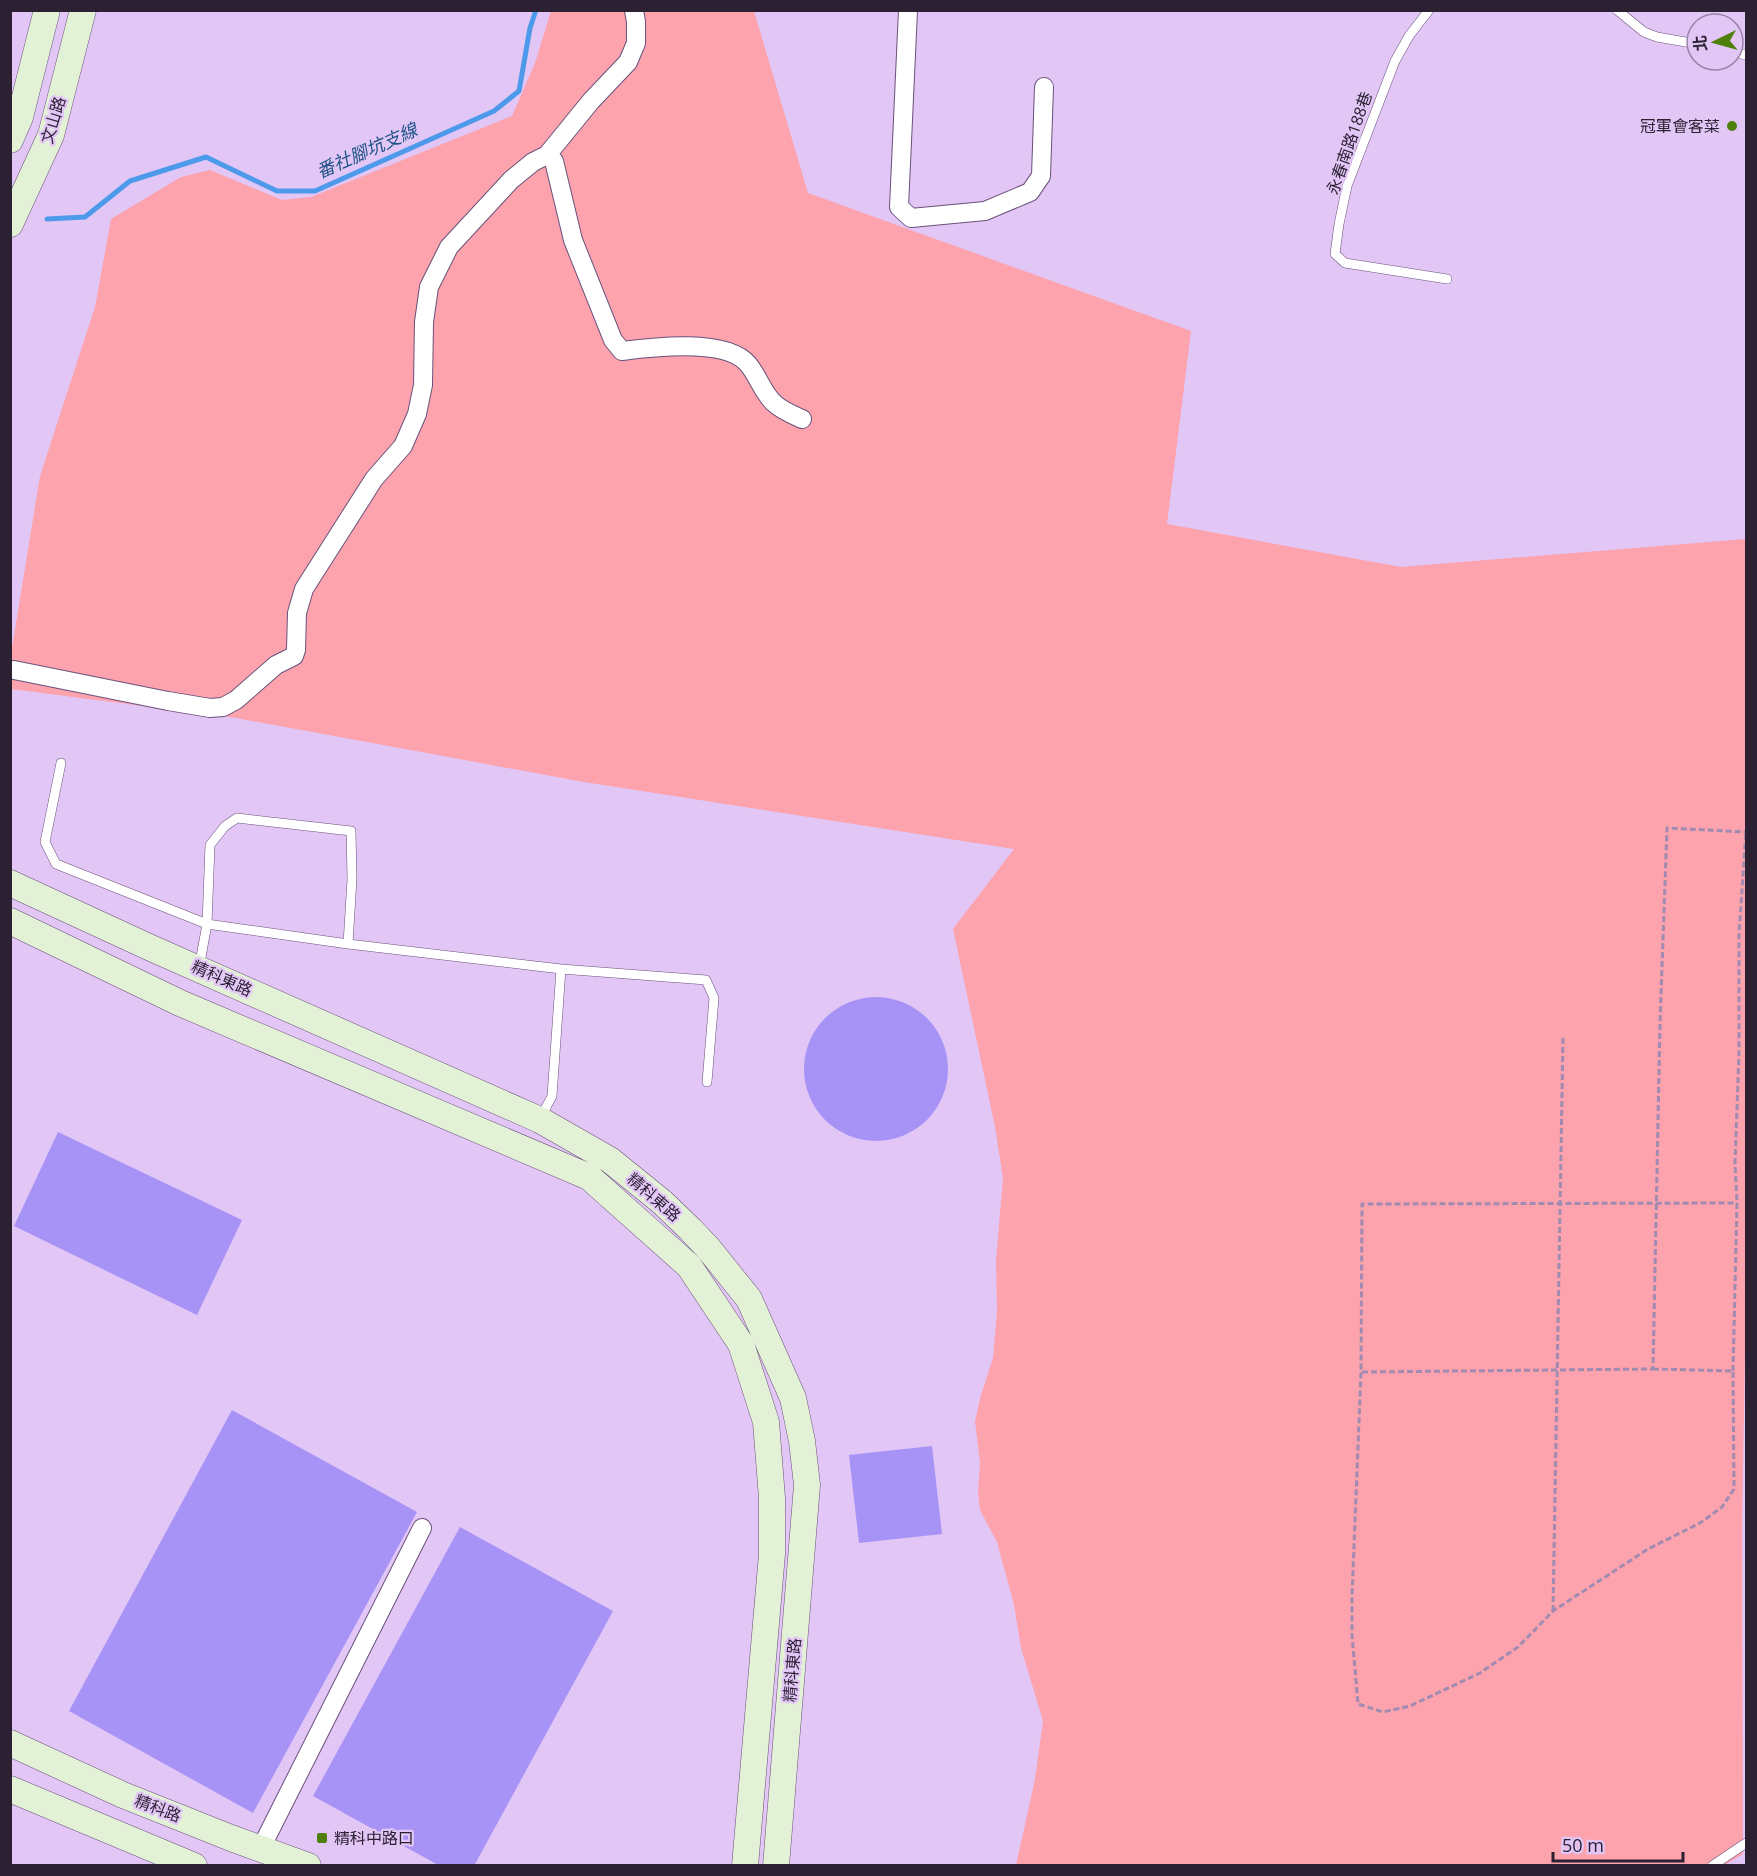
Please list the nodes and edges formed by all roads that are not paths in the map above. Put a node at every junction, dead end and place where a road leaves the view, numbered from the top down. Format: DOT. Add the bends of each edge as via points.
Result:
graph roads {
  1 [pos="47,10"];
  2 [pos="83,10"];
  3 [pos="634,10"];
  4 [pos="908,10"];
  5 [pos="1429,10"];
  6 [pos="1617,10"];
  7 [pos="1685,42"];
  8 [pos="1044,87"];
  9 [pos="10,140"];
  10 [pos="547,155"];
  11 [pos="10,224"];
  12 [pos="1447,279"];
  13 [pos="802,419"];
  14 [pos="14,670"];
  15 [pos="61,763"];
  16 [pos="10,883"];
  17 [pos="10,921"];
  18 [pos="207,924"];
  19 [pos="348,944"];
  20 [pos="199,968"];
  21 [pos="561,969"];
  22 [pos="707,1082"];
  23 [pos="540,1120"];
  24 [pos="422,1528"];
  25 [pos="10,1743"];
  26 [pos="10,1790"];
  27 [pos="1746,1843"];
  28 [pos="261,1848"];
  29 [pos="194,1866"];
  30 [pos="308,1866"];
  31 [pos="745,1866"];
  32 [pos="776,1866"];
  33 [pos="1712,1866"];
  1 -- 9 [label="street, 文山路" via="21,117"];
  2 -- 11 [label="street, 文山路" via="51,135"];
  3 -- 10 [label="street" via="636,43 628,62"];
  4 -- 8 [label="street" via="899,207 911,218 985,211 1030,192 1041,177"];
  5 -- 12 [label="lane, 永春南路188巷" via="1395,61 1347,186 1335,254 1346,263"];
  6 -- 7 [label="lane" via="1644,32"];
  10 -- 13 [label="street" via="554,161 573,240 613,340 622,351 698,346 729,353 746,361 774,403"];
  10 -- 14 [label="street" via="511,180 449,247 429,287 423,385 417,414 403,446 374,479 304,589 297,613 294,656 276,665 236,700 210,708"];
  15 -- 18 [label="lane" via="45,842 56,864"];
  16 -- 20 [label="street, 精科東路"];
  17 -- 31 [label="street, 精科東路" via="180,1003 589,1177 689,1266 741,1344 766,1422 772,1554"];
  18 -- 19 [label="lane"];
  18 -- 19 [label="lane" via="210,844 237,818 351,831"];
  18 -- 20 [label="lane"];
  19 -- 21 [label="lane"];
  20 -- 23 [label="street, 精科東路"];
  21 -- 22 [label="lane" via="706,980 714,998"];
  21 -- 23 [label="lane" via="552,1096"];
  23 -- 32 [label="street, 精科東路" via="610,1160 662,1202 708,1248 749,1299 793,1398 807,1485"];
  24 -- 28 [label="street"];
  25 -- 28 [label="street, 精科路" via="123,1795"];
  26 -- 29 [label="street"];
  27 -- 33 [label="lane"];
  28 -- 30 [label="street, 精科路"];
}
